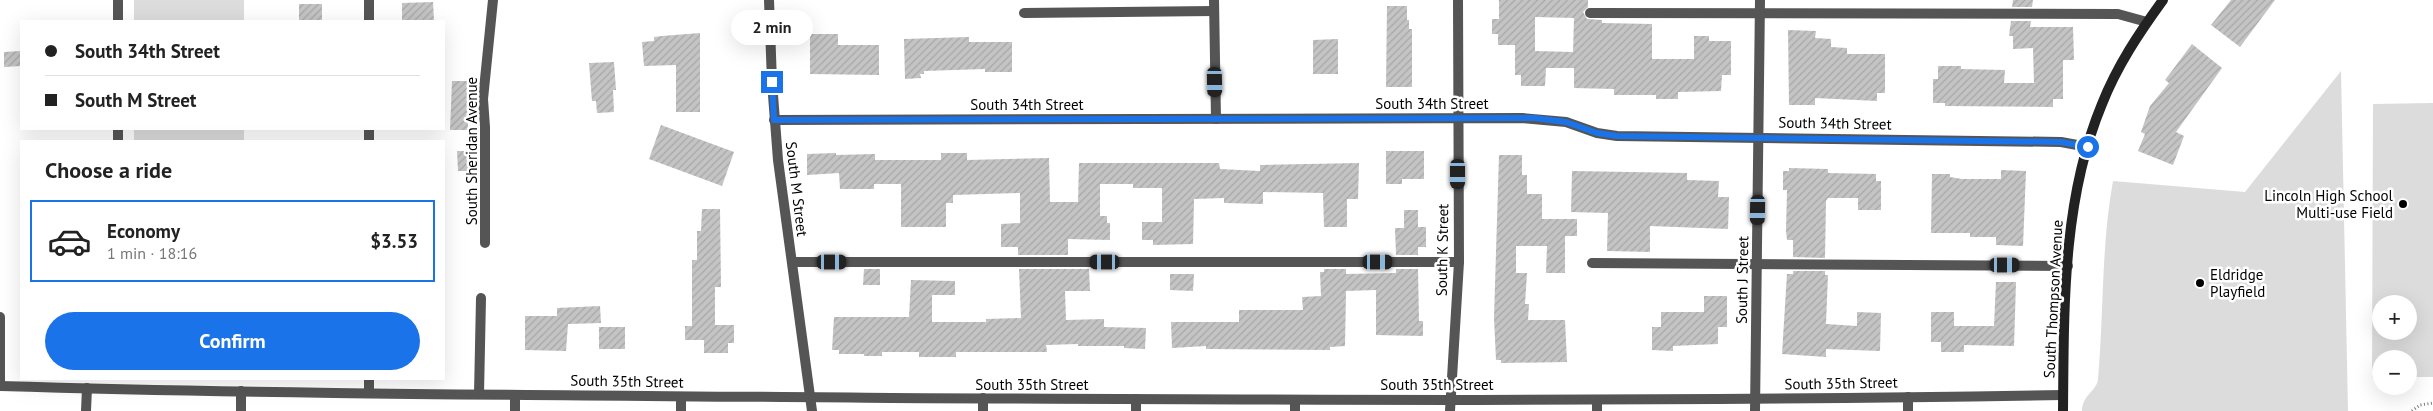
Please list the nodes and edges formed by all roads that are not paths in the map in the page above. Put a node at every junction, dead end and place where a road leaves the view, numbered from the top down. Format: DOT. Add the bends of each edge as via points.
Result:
graph roads {
  1 [pos="118,0"];
  2 [pos="369,0"];
  3 [pos="493,0"];
  4 [pos="769,0"];
  5 [pos="1214,0"];
  6 [pos="1458,0"];
  7 [pos="1760,0"];
  8 [pos="2164,0"];
  9 [pos="1214,11"];
  10 [pos="1590,12"];
  11 [pos="1024,13"];
  12 [pos="1760,15"];
  13 [pos="118,20"];
  14 [pos="369,20"];
  15 [pos="2147,22"];
  16 [pos="1458,118"];
  17 [pos="1216,119"];
  18 [pos="774,120"];
  19 [pos="1758,137"];
  20 [pos="2088,147"];
  21 [pos="486,243"];
  22 [pos="792,262"];
  23 [pos="1458,262"];
  24 [pos="1592,263"];
  25 [pos="1757,265"];
  26 [pos="2068,266"];
  27 [pos="480,298"];
  28 [pos="0,317"];
  29 [pos="369,380"];
  30 [pos="117,384"];
  31 [pos="0,386"];
  32 [pos="87,388"];
  33 [pos="241,391"];
  34 [pos="369,392"];
  35 [pos="480,394"];
  36 [pos="515,394"];
  37 [pos="2063,395"];
  38 [pos="681,397"];
  39 [pos="810,397"];
  40 [pos="1908,397"];
  41 [pos="983,398"];
  42 [pos="1452,398"];
  43 [pos="1136,399"];
  44 [pos="1295,400"];
  45 [pos="1597,400"];
  46 [pos="1755,400"];
  47 [pos="86,411"];
  48 [pos="240,411"];
  49 [pos="515,411"];
  50 [pos="681,411"];
  51 [pos="812,411"];
  52 [pos="983,411"];
  53 [pos="1136,411"];
  54 [pos="1295,411"];
  55 [pos="1450,411"];
  56 [pos="1597,411"];
  57 [pos="1755,411"];
  58 [pos="1908,411"];
  59 [pos="2063,411"];
  1 -- 13 [label="street"];
  2 -- 14 [label="street"];
  3 -- 21 [label="street, South Sheridan Avenue" via="483,99"];
  4 -- 18 [label="street, South M Street"];
  5 -- 9 [label="street"];
  6 -- 16 [label="street, South K Street"];
  7 -- 12 [label="street, South J Street"];
  8 -- 15 [label="main road, South Thompson Avenue"];
  9 -- 11 [label="street"];
  9 -- 17 [label="street"];
  10 -- 12 [label="street"];
  12 -- 15 [label="street" via="2118,14"];
  12 -- 19 [label="street, South J Street"];
  15 -- 20 [label="main road, South Thompson Avenue" via="2124,58 2102,104"];
  16 -- 17 [label="street, South 34th Street"];
  16 -- 19 [label="street, South 34th Street" via="1548,119 1617,136"];
  16 -- 23 [label="street, South K Street"];
  17 -- 18 [label="street, South 34th Street"];
  18 -- 22 [label="street, South M Street"];
  19 -- 20 [label="street, South 34th Street" via="2061,142"];
  19 -- 25 [label="street, South J Street"];
  20 -- 26 [label="main road, South Thompson Avenue" via="2073,213"];
  22 -- 23 [label="street"];
  22 -- 39 [label="street, South M Street"];
  23 -- 42 [label="street, South K Street"];
  24 -- 25 [label="street"];
  25 -- 26 [label="street"];
  25 -- 46 [label="street, South J Street"];
  26 -- 37 [label="main road, South Thompson Avenue"];
  27 -- 35 [label="street"];
  28 -- 31 [label="street"];
  29 -- 34 [label="street"];
  30 -- 32 [label="street, South 35th Street"];
  30 -- 33 [label="street, South 35th Street"];
  31 -- 32 [label="street, South 35th Street"];
  32 -- 47 [label="street"];
  33 -- 34 [label="street, South 35th Street"];
  33 -- 48 [label="street"];
  34 -- 35 [label="street, South 35th Street"];
  35 -- 36 [label="street, South 35th Street"];
  36 -- 38 [label="street, South 35th Street"];
  36 -- 49 [label="street"];
  37 -- 40 [label="street, South 35th Street"];
  37 -- 59 [label="main road, South Thompson Avenue"];
  38 -- 39 [label="street, South 35th Street"];
  38 -- 50 [label="street"];
  39 -- 41 [label="street, South 35th Street"];
  39 -- 51 [label="street, South M Street"];
  40 -- 46 [label="street, South 35th Street"];
  40 -- 58 [label="street"];
  41 -- 43 [label="street, South 35th Street"];
  41 -- 52 [label="street"];
  42 -- 44 [label="street, South 35th Street"];
  42 -- 45 [label="street, South 35th Street"];
  42 -- 55 [label="street, South K Street"];
  43 -- 44 [label="street, South 35th Street"];
  43 -- 53 [label="street"];
  44 -- 54 [label="street"];
  45 -- 46 [label="street, South 35th Street"];
  45 -- 56 [label="street"];
  46 -- 57 [label="street, South J Street"];
}
